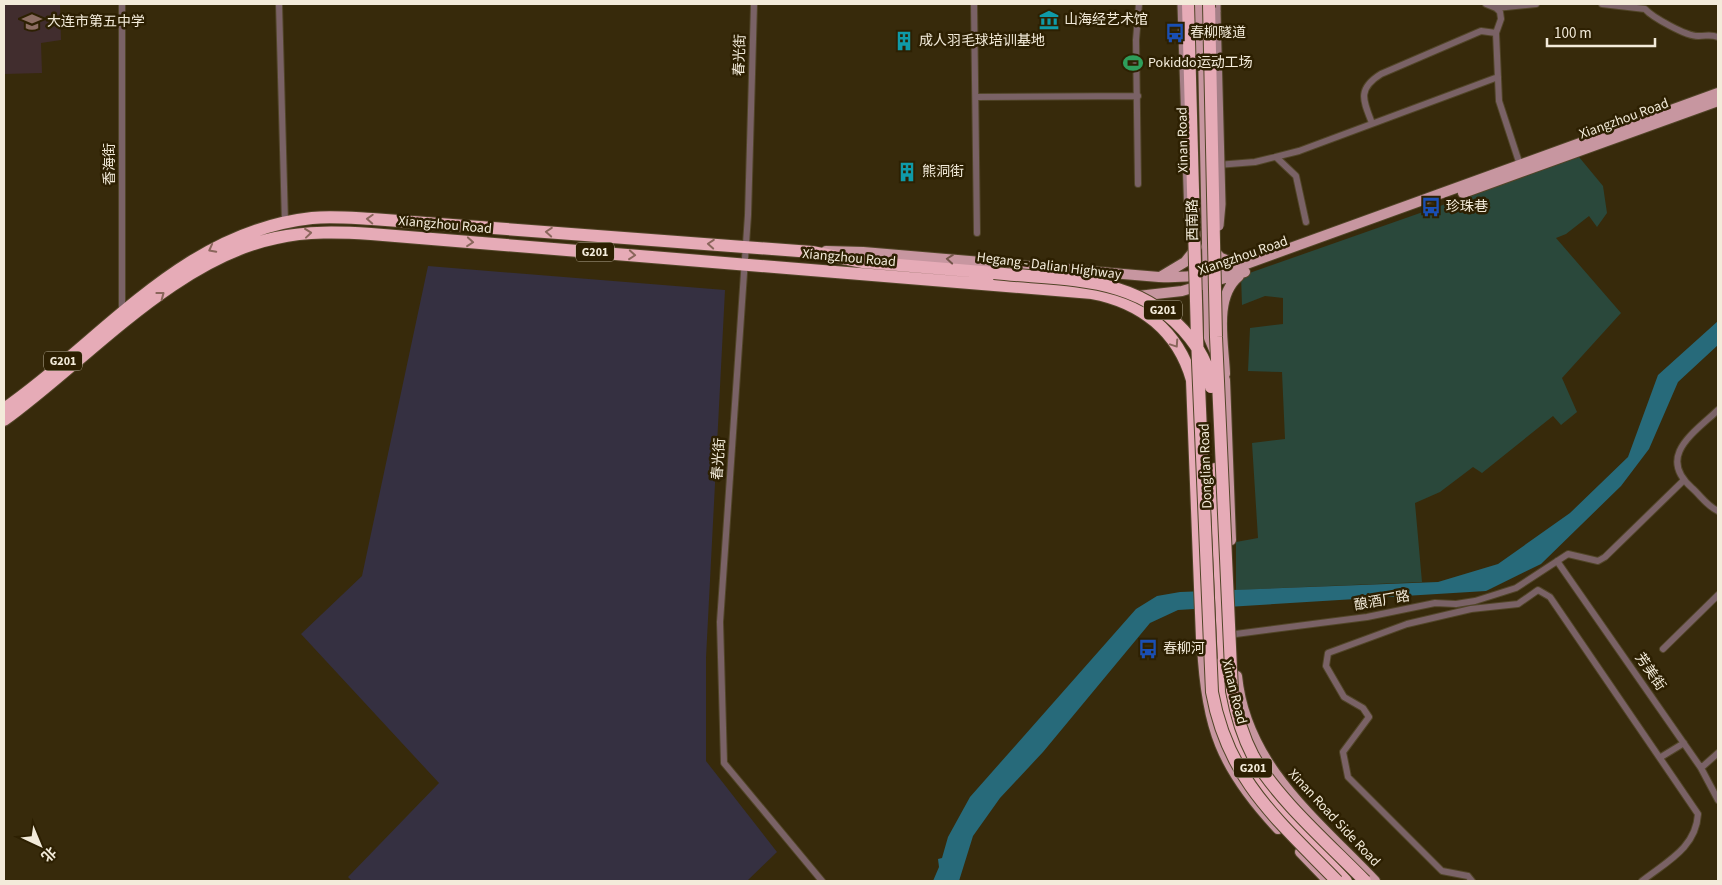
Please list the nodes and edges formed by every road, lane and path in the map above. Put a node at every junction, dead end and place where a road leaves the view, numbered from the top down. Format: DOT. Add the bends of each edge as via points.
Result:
graph roads {
  1 [pos="122,4"];
  2 [pos="279,4"];
  3 [pos="754,4"];
  4 [pos="974,4"];
  5 [pos="1139,4"];
  6 [pos="1182,4"];
  7 [pos="1188,4"];
  8 [pos="1195,4"];
  9 [pos="1202,4"];
  10 [pos="1486,4"];
  11 [pos="1536,4"];
  12 [pos="1602,4"];
  13 [pos="1214,6"];
  14 [pos="1496,8"];
  15 [pos="1496,32"];
  16 [pos="1718,37"];
  17 [pos="1498,76"];
  18 [pos="1718,93"];
  19 [pos="1138,96"];
  20 [pos="976,97"];
  21 [pos="1718,101"];
  22 [pos="1372,123"];
  23 [pos="1276,158"];
  24 [pos="1206,165"];
  25 [pos="1521,168"];
  26 [pos="1138,184"];
  27 [pos="1306,222"];
  28 [pos="285,223"];
  29 [pos="976,233"];
  30 [pos="1204,239"];
  31 [pos="746,247"];
  32 [pos="812,252"];
  33 [pos="745,264"];
  34 [pos="1245,268"];
  35 [pos="1205,276"];
  36 [pos="1158,277"];
  37 [pos="1092,293"];
  38 [pos="122,318"];
  39 [pos="1206,338"];
  40 [pos="1192,380"];
  41 [pos="1225,380"];
  42 [pos="4,409"];
  43 [pos="1718,410"];
  44 [pos="4,420"];
  45 [pos="1215,469"];
  46 [pos="1683,481"];
  47 [pos="1718,511"];
  48 [pos="1557,561"];
  49 [pos="1227,588"];
  50 [pos="1718,595"];
  51 [pos="1229,635"];
  52 [pos="1202,638"];
  53 [pos="1663,649"];
  54 [pos="1684,743"];
  55 [pos="1718,753"];
  56 [pos="1661,757"];
  57 [pos="1702,768"];
  58 [pos="1718,800"];
  59 [pos="1314,838"];
  60 [pos="1346,851"];
  61 [pos="822,881"];
  62 [pos="1328,881"];
  63 [pos="1337,881"];
  64 [pos="1346,881"];
  65 [pos="1355,881"];
  66 [pos="1365,881"];
  67 [pos="1375,881"];
  68 [pos="1472,881"];
  69 [pos="1642,881"];
  1 -- 38 [label="street, 香海街"];
  2 -- 28 [label="street"];
  3 -- 31 [label="street, 春光街"];
  4 -- 20 [label="street"];
  5 -- 19 [label="street" via="1136,40"];
  6 -- 35 [label="main road, bridge" via="1187,206"];
  7 -- 35 [label="highway, Donglian Road, bridge"];
  8 -- 30 [label="main road, Xinan Road"];
  9 -- 24 [label="main road, Xinan Road"];
  10 -- 14 [label="street"];
  11 -- 14 [label="street"];
  12 -- 16 [label="street" via="1645,9 1652,17 1698,36 1708,33"];
  13 -- 35 [label="highway, Donglian Road, bridge"];
  14 -- 15 [label="street" via="1501,19"];
  15 -- 17 [label="street"];
  15 -- 22 [label="street" via="1481,31 1371,80 1363,97"];
  17 -- 22 [label="street"];
  17 -- 25 [label="street" via="1499,101"];
  18 -- 25 [label="main road, Xiangzhou Road"];
  19 -- 20 [label="street"];
  19 -- 26 [label="street"];
  20 -- 29 [label="street"];
  21 -- 25 [label="main road, Xiangzhou Road"];
  22 -- 23 [label="street"];
  23 -- 24 [label="street" via="1235,165"];
  23 -- 27 [label="street" via="1296,176"];
  24 -- 30 [label="main road, 西南路"];
  25 -- 34 [label="main road, Xiangzhou Road"];
  31 -- 28 [label="highway, Xiangzhou Road / G201, one-way" via="372,219 312,218"];
  28 -- 38 [label="highway, Xiangzhou Road / G201, one-way" via="246,233 197,257 152,288"];
  30 -- 34 [label="main road" via="1220,258"];
  30 -- 35 [label="main road, Xinan Road"];
  30 -- 36 [label="main road" via="1185,262"];
  31 -- 32 [label="highway, Xiangzhou Road / G201"];
  31 -- 33 [label="street, 春光街"];
  36 -- 32 [label="main road, Xiangzhou Road, one-way" via="864,252"];
  32 -- 45 [label="highway, Hegang - Dalian Highway / G201, bridge" via="863,262 1118,288 1143,297 1171,316 1192,341 1209,373"];
  33 -- 37 [label="highway, Xiangzhou Road / G201"];
  38 -- 33 [label="highway, Xiangzhou Road / G201, one-way" via="226,255 274,238 313,232"];
  33 -- 61 [label="street, 春光街" via="720,622 724,764"];
  34 -- 35 [label="main road, Xiangzhou Road"];
  34 -- 41 [label="main road" via="1230,285 1224,298"];
  35 -- 36 [label="main road, Xiangzhou Road"];
  35 -- 37 [label="main road, Xiangzhou Road" via="1148,296"];
  35 -- 39 [label="main road"];
  35 -- 63 [label="highway, Donglian Road, bridge" via="1210,674 1216,712 1227,748 1246,782"];
  35 -- 66 [label="highway, Donglian Road, bridge" via="1235,706 1254,756 1272,783"];
  37 -- 40 [label="highway, Hegang - Dalian Highway / G201, one-way" via="1127,302 1152,318 1178,348"];
  38 -- 42 [label="highway, Xiangzhou Road / G201"];
  38 -- 44 [label="highway, Xiangzhou Road / G201"];
  39 -- 40 [label="main road"];
  39 -- 41 [label="main road"];
  40 -- 41 [label="highway"];
  40 -- 52 [label="highway, Xinan Road / G201"];
  41 -- 49 [label="main road"];
  43 -- 46 [label="street" via="1683,443 1678,452 1677,468"];
  45 -- 49 [label="highway, Xinan Road / G201"];
  46 -- 47 [label="street"];
  46 -- 48 [label="street" via="1605,557 1598,561 1568,554"];
  48 -- 51 [label="street, 酿酒厂路" via="1516,588 1474,601 1436,603 1367,617"];
  48 -- 54 [label="street, 芳美街"];
  49 -- 51 [label="highway, Xinan Road / G201"];
  50 -- 53 [label="street"];
  51 -- 52 [label="street, 酿酒厂路"];
  51 -- 59 [label="highway, Xinan Road / G201" via="1226,691 1239,743 1266,787"];
  51 -- 60 [label="main road, Xinan Road Side Road" via="1246,721 1260,752 1277,778"];
  52 -- 62 [label="main road" via="1209,713 1227,763 1251,799"];
  52 -- 64 [label="highway, Xinan Road / G201" via="1217,673 1227,728 1242,762 1276,808"];
  54 -- 56 [label="street"];
  54 -- 57 [label="street, 芳美街"];
  55 -- 57 [label="street"];
  56 -- 68 [label="street" via="1550,597 1538,590 1518,604 1471,609 1407,624 1328,653 1326,666 1344,697 1363,708 1369,717 1343,752 1348,777 1442,871 1468,876"];
  56 -- 69 [label="street" via="1698,814 1697,829 1685,847"];
  57 -- 58 [label="street, 芳美街"];
  59 -- 60 [label="highway"];
  59 -- 65 [label="highway, Xinan Road / G201"];
  60 -- 67 [label="main road, Xinan Road Side Road"];
}
